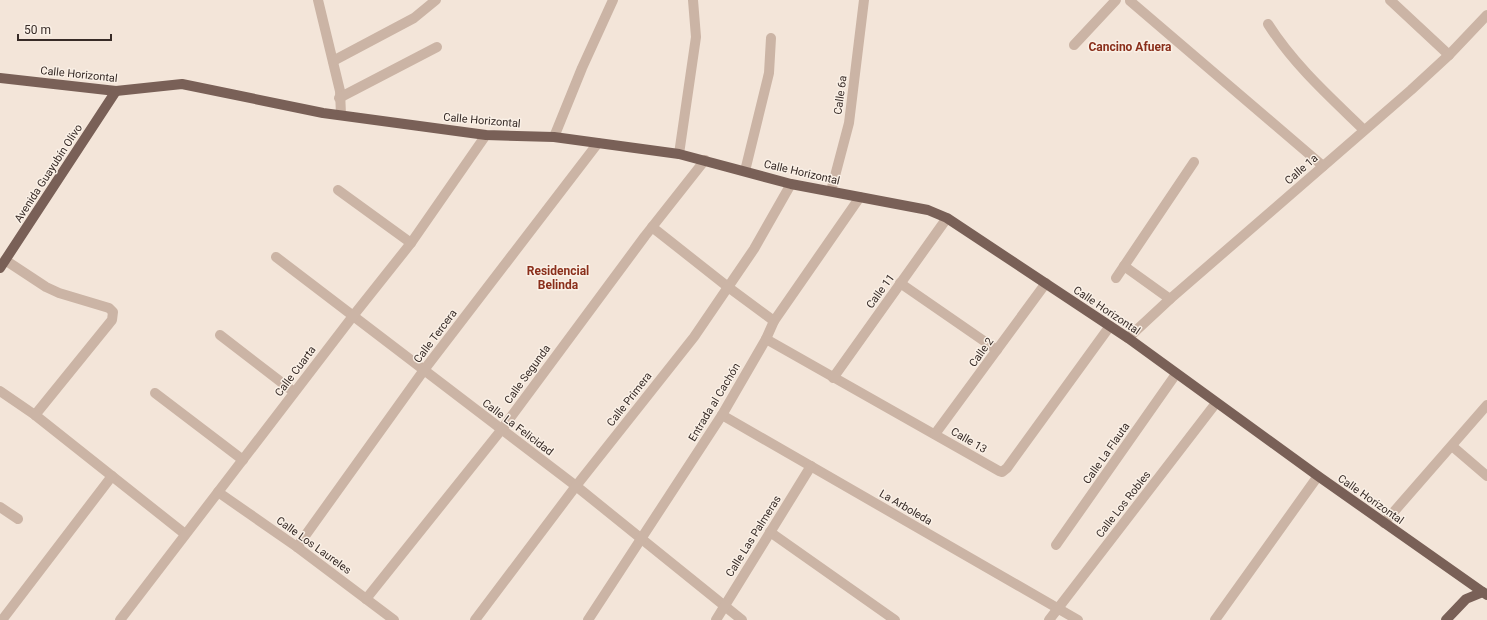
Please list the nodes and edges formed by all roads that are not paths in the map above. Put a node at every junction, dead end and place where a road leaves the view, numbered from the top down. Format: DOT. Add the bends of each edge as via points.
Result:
graph roads {
  1 [pos="318,0"];
  2 [pos="436,0"];
  3 [pos="613,0"];
  4 [pos="693,0"];
  5 [pos="864,0"];
  6 [pos="1116,0"];
  7 [pos="1130,0"];
  8 [pos="1390,0"];
  9 [pos="1487,15"];
  10 [pos="1268,24"];
  11 [pos="770,38"];
  12 [pos="1074,45"];
  13 [pos="437,47"];
  14 [pos="1449,55"];
  15 [pos="333,61"];
  16 [pos="0,78"];
  17 [pos="116,91"];
  18 [pos="340,98"];
  19 [pos="341,115"];
  20 [pos="1364,130"];
  21 [pos="486,135"];
  22 [pos="554,137"];
  23 [pos="598,143"];
  24 [pos="679,154"];
  25 [pos="705,160"];
  26 [pos="1194,162"];
  27 [pos="1323,166"];
  28 [pos="745,171"];
  29 [pos="791,184"];
  30 [pos="338,190"];
  31 [pos="831,191"];
  32 [pos="860,197"];
  33 [pos="947,218"];
  34 [pos="652,228"];
  35 [pos="411,243"];
  36 [pos="276,257"];
  37 [pos="3,264"];
  38 [pos="1124,266"];
  39 [pos="1116,278"];
  40 [pos="900,283"];
  41 [pos="1046,283"];
  42 [pos="728,287"];
  43 [pos="1170,300"];
  44 [pos="353,316"];
  45 [pos="774,321"];
  46 [pos="1110,326"];
  47 [pos="220,335"];
  48 [pos="1128,338"];
  49 [pos="766,339"];
  50 [pos="997,350"];
  51 [pos="424,370"];
  52 [pos="1176,374"];
  53 [pos="833,378"];
  54 [pos="0,391"];
  55 [pos="294,392"];
  56 [pos="155,393"];
  57 [pos="1216,403"];
  58 [pos="1487,405"];
  59 [pos="35,415"];
  60 [pos="722,415"];
  61 [pos="502,429"];
  62 [pos="935,434"];
  63 [pos="1452,446"];
  64 [pos="243,460"];
  65 [pos="811,466"];
  66 [pos="112,476"];
  67 [pos="1318,476"];
  68 [pos="1487,476"];
  69 [pos="576,486"];
  70 [pos="218,492"];
  71 [pos="0,506"];
  72 [pos="18,519"];
  73 [pos="1384,523"];
  74 [pos="770,532"];
  75 [pos="185,534"];
  76 [pos="642,538"];
  77 [pos="1056,545"];
  78 [pos="297,547"];
  79 [pos="1485,593"];
  80 [pos="366,599"];
  81 [pos="724,607"];
  82 [pos="1058,608"];
  83 [pos="2,620"];
  84 [pos="120,620"];
  85 [pos="394,620"];
  86 [pos="475,620"];
  87 [pos="588,620"];
  88 [pos="716,620"];
  89 [pos="742,620"];
  90 [pos="895,620"];
  91 [pos="1049,620"];
  92 [pos="1078,620"];
  93 [pos="1215,620"];
  94 [pos="1446,620"];
  1 -- 15 [label="street"];
  2 -- 15 [label="street" via="414,18"];
  3 -- 22 [label="street"];
  4 -- 24 [label="street" via="696,37"];
  5 -- 31 [label="street, Calle 6a" via="849,122"];
  6 -- 12 [label="street"];
  7 -- 27 [label="street"];
  8 -- 14 [label="street"];
  9 -- 14 [label="street, Calle 1a"];
  10 -- 20 [label="street" via="1302,70"];
  11 -- 28 [label="street" via="769,73"];
  13 -- 18 [label="street"];
  14 -- 20 [label="street, Calle 1a"];
  15 -- 18 [label="street"];
  16 -- 17 [label="main road, Calle Horizontal"];
  17 -- 19 [label="main road, Calle Horizontal" via="182,84"];
  17 -- 37 [label="main road, Avenida Guayubín Olivo"];
  18 -- 19 [label="street"];
  19 -- 21 [label="main road, Calle Horizontal"];
  20 -- 27 [label="street, Calle 1a"];
  21 -- 22 [label="main road, Calle Horizontal"];
  21 -- 35 [label="street, Calle Cuarta"];
  22 -- 23 [label="main road, Calle Horizontal"];
  23 -- 24 [label="main road, Calle Horizontal"];
  23 -- 51 [label="street, Calle Tercera"];
  24 -- 25 [label="main road, Calle Horizontal"];
  25 -- 28 [label="main road, Calle Horizontal"];
  25 -- 34 [label="street, Calle Segunda"];
  26 -- 38 [label="street"];
  27 -- 43 [label="street, Calle 1a"];
  28 -- 29 [label="main road, Calle Horizontal"];
  29 -- 31 [label="main road, Calle Horizontal"];
  29 -- 42 [label="street, Calle Primera" via="754,249"];
  30 -- 35 [label="street"];
  31 -- 32 [label="main road, Calle Horizontal"];
  32 -- 33 [label="main road, Calle Horizontal" via="928,210"];
  32 -- 45 [label="street, Entrada al Cachón"];
  33 -- 40 [label="street, Calle 11"];
  33 -- 41 [label="main road, Calle Horizontal"];
  34 -- 42 [label="street"];
  34 -- 61 [label="street, Calle Segunda"];
  35 -- 44 [label="street, Calle Cuarta"];
  36 -- 44 [label="street, Calle La Felicidad"];
  37 -- 59 [label="street" via="59,293 109,308 113,312 112,320"];
  38 -- 39 [label="street"];
  38 -- 43 [label="street"];
  40 -- 50 [label="street"];
  40 -- 53 [label="street, Calle 11"];
  41 -- 46 [label="main road, Calle Horizontal"];
  41 -- 50 [label="street, Calle 2"];
  42 -- 45 [label="street"];
  42 -- 69 [label="street, Calle Primera" via="694,337"];
  43 -- 48 [label="street, Calle 1a"];
  44 -- 51 [label="street, Calle La Felicidad"];
  44 -- 55 [label="street, Calle Cuarta"];
  45 -- 49 [label="street, Entrada al Cachón"];
  46 -- 48 [label="main road, Calle Horizontal"];
  46 -- 62 [label="street, Calle 13" via="1002,472"];
  47 -- 55 [label="street"];
  48 -- 52 [label="main road, Calle Horizontal"];
  49 -- 53 [label="street, Calle 13"];
  49 -- 60 [label="street, Entrada al Cachón"];
  50 -- 62 [label="street, Calle 2"];
  51 -- 61 [label="street, Calle La Felicidad"];
  51 -- 78 [label="street, Calle Tercera"];
  52 -- 57 [label="main road, Calle Horizontal"];
  52 -- 77 [label="street, Calle La Flauta"];
  53 -- 62 [label="street, Calle 13"];
  54 -- 59 [label="street"];
  55 -- 64 [label="street, Calle Cuarta"];
  56 -- 64 [label="street"];
  57 -- 67 [label="main road, Calle Horizontal"];
  57 -- 82 [label="street, Calle Los Robles"];
  58 -- 63 [label="street"];
  59 -- 66 [label="street"];
  60 -- 65 [label="street, La Arboleda"];
  60 -- 76 [label="street, Entrada al Cachón"];
  61 -- 69 [label="street, Calle La Felicidad"];
  61 -- 80 [label="street, Calle Segunda"];
  63 -- 68 [label="street"];
  63 -- 73 [label="street"];
  64 -- 70 [label="street, Calle Cuarta"];
  65 -- 74 [label="street, Calle Las Palmeras"];
  65 -- 82 [label="street, La Arboleda"];
  66 -- 75 [label="street"];
  66 -- 83 [label="street"];
  67 -- 73 [label="main road, Calle Horizontal"];
  67 -- 93 [label="street"];
  69 -- 76 [label="street, Calle La Felicidad"];
  69 -- 86 [label="street, Calle Primera"];
  70 -- 75 [label="street, Calle Cuarta"];
  70 -- 78 [label="street, Calle Los Laureles"];
  71 -- 72 [label="street"];
  73 -- 79 [label="main road, Calle Horizontal"];
  74 -- 81 [label="street, Calle Las Palmeras"];
  74 -- 90 [label="street"];
  75 -- 84 [label="street, Calle Cuarta"];
  76 -- 81 [label="street, Calle La Felicidad"];
  76 -- 87 [label="street, Entrada al Cachón"];
  78 -- 80 [label="street, Calle Los Laureles"];
  79 -- 94 [label="main road" via="1466,599"];
  80 -- 85 [label="street, Calle Los Laureles"];
  81 -- 88 [label="street, Calle Las Palmeras"];
  81 -- 89 [label="street, Calle La Felicidad"];
  82 -- 91 [label="street, Calle Los Robles"];
  82 -- 92 [label="street, La Arboleda"];
}
